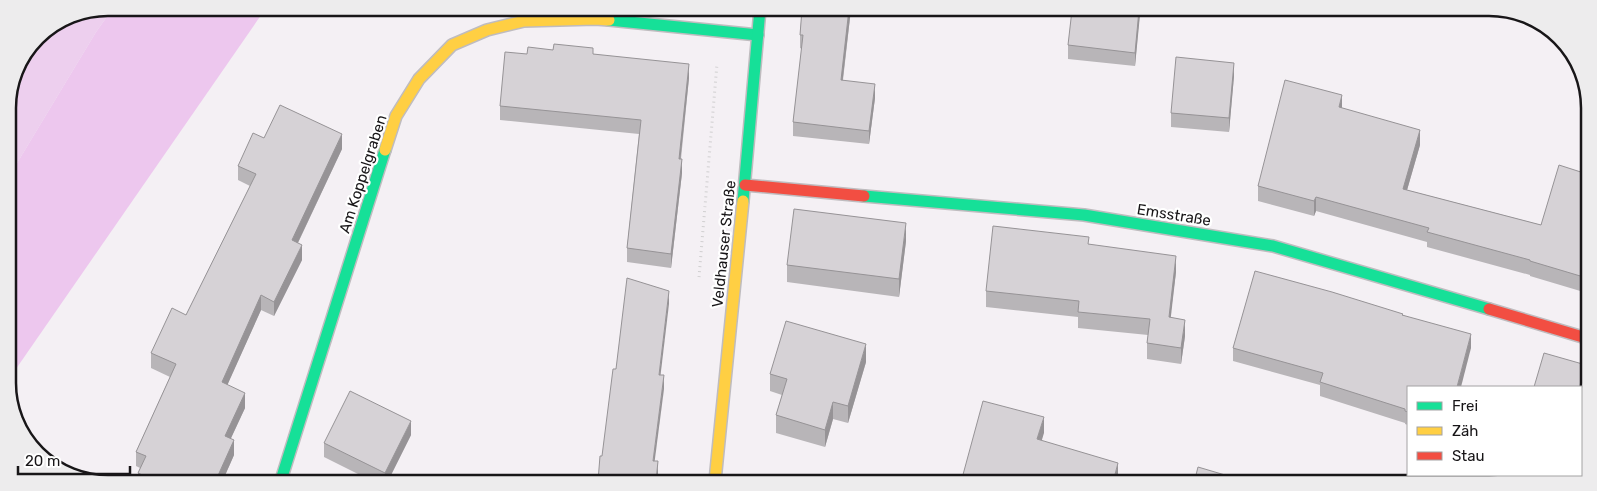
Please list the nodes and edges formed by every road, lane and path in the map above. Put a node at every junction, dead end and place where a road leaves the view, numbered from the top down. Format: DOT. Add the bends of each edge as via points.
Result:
graph roads {
  1 [pos="759,16"];
  2 [pos="720,31"];
  3 [pos="758,35"];
  4 [pos="745,185"];
  5 [pos="698,286"];
  6 [pos="1581,337"];
  7 [pos="283,475"];
  8 [pos="716,475"];
  1 -- 3 [label="street, Veldhauser Straße"];
  2 -- 3 [label="street, Am Koppelgraben"];
  2 -- 5 [label="path"];
  2 -- 7 [label="street, Am Koppelgraben" via="595,19 524,21 487,30 452,45 418,79 396,116"];
  3 -- 4 [label="street, Veldhauser Straße"];
  4 -- 6 [label="street, Emsstraße" via="1084,215 1273,246"];
  4 -- 8 [label="street, Veldhauser Straße"];
}
